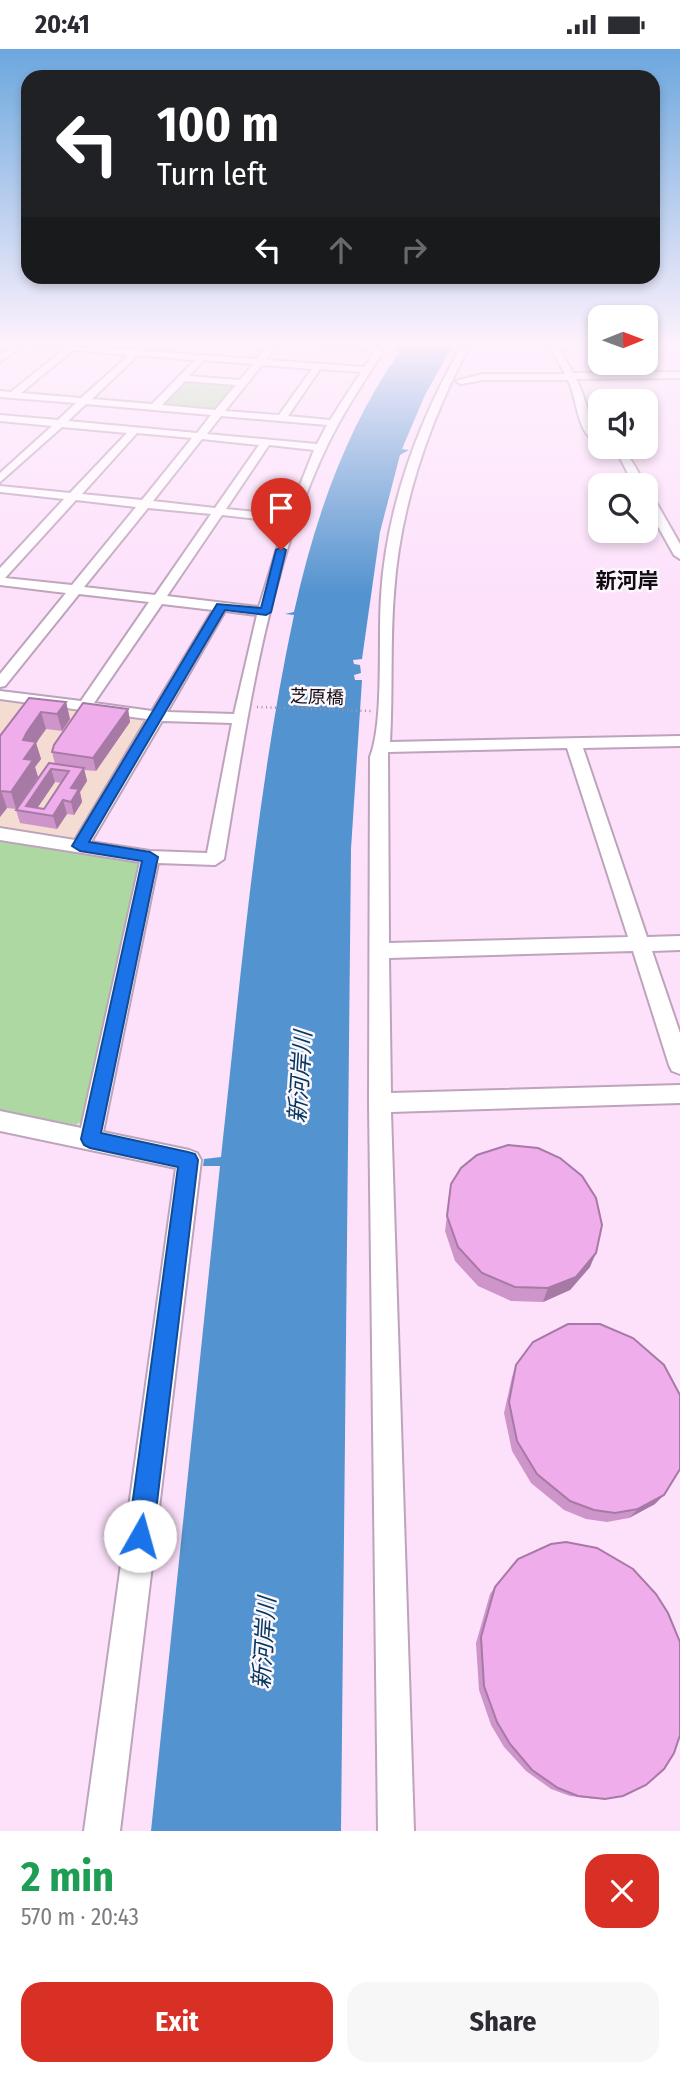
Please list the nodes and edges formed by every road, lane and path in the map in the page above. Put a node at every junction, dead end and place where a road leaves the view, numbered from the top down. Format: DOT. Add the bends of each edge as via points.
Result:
graph roads {
  1 [pos="55,428"];
  2 [pos="112,428"];
  3 [pos="206,428"];
  4 [pos="330,428"];
  5 [pos="426,428"];
  6 [pos="135,430"];
  7 [pos="200,436"];
  8 [pos="266,442"];
  9 [pos="321,447"];
  10 [pos="0,479"];
  11 [pos="0,489"];
  12 [pos="73,497"];
  13 [pos="144,504"];
  14 [pos="219,512"];
  15 [pos="658,516"];
  16 [pos="291,519"];
  17 [pos="680,555"];
  18 [pos="0,575"];
  19 [pos="0,581"];
  20 [pos="75,590"];
  21 [pos="159,599"];
  22 [pos="221,607"];
  23 [pos="266,612"];
  24 [pos="0,683"];
  25 [pos="0,695"];
  26 [pos="85,706"];
  27 [pos="257,707"];
  28 [pos="377,711"];
  29 [pos="157,716"];
  30 [pos="240,719"];
  31 [pos="680,741"];
  32 [pos="574,744"];
  33 [pos="382,747"];
  34 [pos="0,834"];
  35 [pos="80,846"];
  36 [pos="150,857"];
  37 [pos="641,943"];
  38 [pos="680,943"];
  39 [pos="379,951"];
  40 [pos="680,1065"];
  41 [pos="680,1094"];
  42 [pos="380,1103"];
  43 [pos="0,1121"];
  44 [pos="90,1139"];
  45 [pos="102,1831"];
  46 [pos="396,1831"];
  1 -- 10 [label="street"];
  2 -- 6 [label="street"];
  3 -- 7 [label="street"];
  4 -- 9 [label="street"];
  5 -- 33 [label="street" via="401,508 386,629"];
  6 -- 7 [label="street"];
  6 -- 12 [label="street"];
  7 -- 8 [label="street"];
  7 -- 13 [label="street"];
  8 -- 9 [label="street"];
  8 -- 14 [label="street"];
  9 -- 16 [label="street"];
  11 -- 12 [label="street"];
  12 -- 13 [label="street"];
  12 -- 18 [label="street"];
  13 -- 14 [label="street"];
  13 -- 20 [label="street"];
  14 -- 16 [label="street"];
  14 -- 21 [label="street"];
  15 -- 17 [label="street"];
  16 -- 23 [label="street"];
  19 -- 20 [label="street"];
  20 -- 21 [label="street"];
  20 -- 24 [label="street"];
  21 -- 22 [label="street"];
  21 -- 26 [label="street"];
  22 -- 23 [label="street"];
  22 -- 29 [label="street"];
  23 -- 30 [label="street"];
  25 -- 26 [label="street"];
  26 -- 29 [label="street"];
  27 -- 28 [label="path, 芝原橋"];
  29 -- 30 [label="street"];
  29 -- 35 [label="street"];
  30 -- 36 [label="street" via="215,859"];
  31 -- 32 [label="street"];
  32 -- 33 [label="street"];
  32 -- 37 [label="street"];
  33 -- 39 [label="street" via="376,845"];
  34 -- 35 [label="street"];
  35 -- 36 [label="street"];
  36 -- 44 [label="street"];
  37 -- 38 [label="street"];
  37 -- 39 [label="street"];
  37 -- 40 [label="street"];
  39 -- 42 [label="street"];
  41 -- 42 [label="street"];
  42 -- 46 [label="street"];
  43 -- 44 [label="street"];
  44 -- 45 [label="street" via="188,1160"];
}
